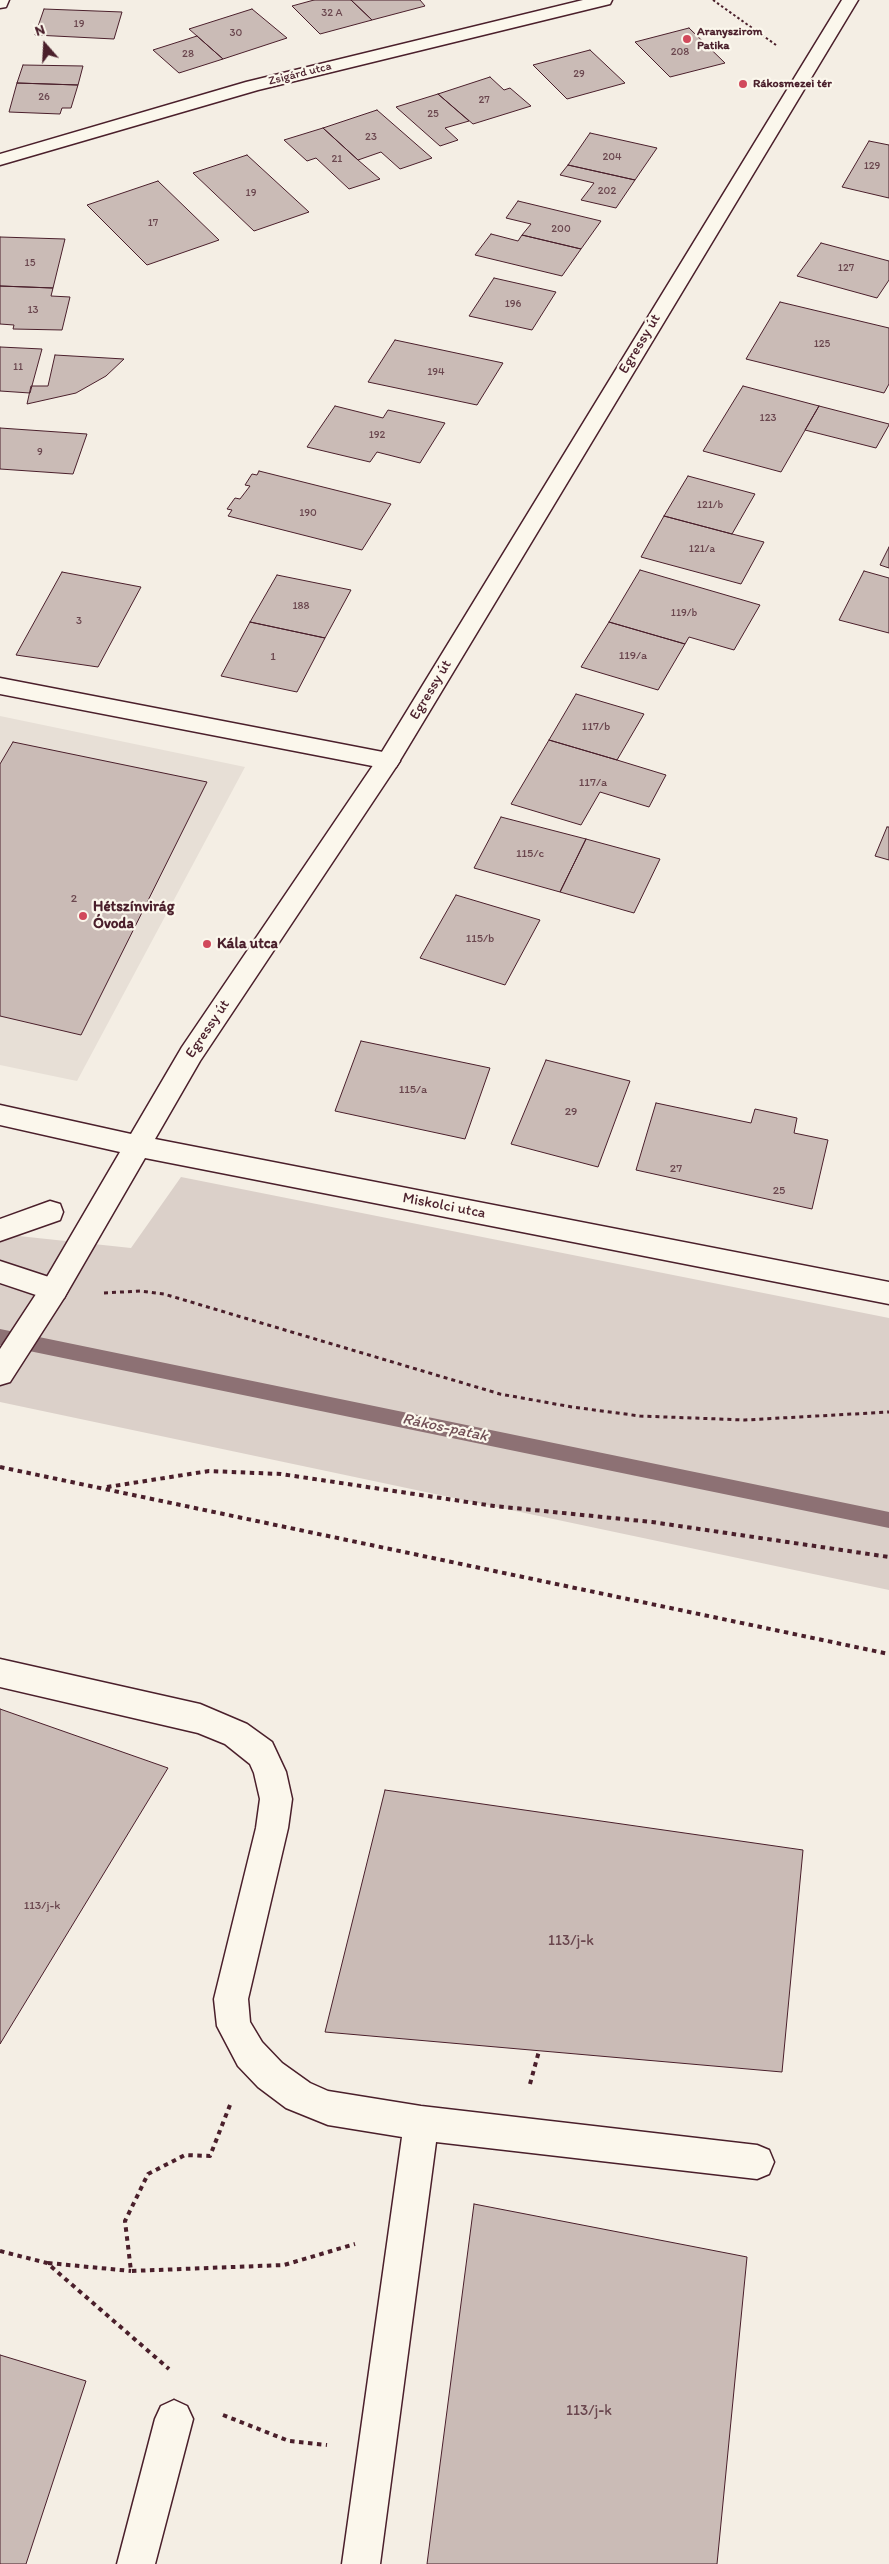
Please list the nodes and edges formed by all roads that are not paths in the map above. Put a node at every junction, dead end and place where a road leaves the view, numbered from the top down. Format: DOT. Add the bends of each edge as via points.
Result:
graph roads {
  1 [pos="604,0"];
  2 [pos="850,0"];
  3 [pos="0,160"];
  4 [pos="0,686"];
  5 [pos="388,761"];
  6 [pos="0,1115"];
  7 [pos="139,1146"];
  8 [pos="50,1212"];
  9 [pos="0,1230"];
  10 [pos="0,1272"];
  11 [pos="889,1293"];
  12 [pos="50,1295"];
  13 [pos="0,1373"];
  14 [pos="0,1673"];
  15 [pos="421,2123"];
  16 [pos="757,2162"];
  17 [pos="174,2419"];
  18 [pos="136,2564"];
  19 [pos="361,2564"];
  1 -- 3 [label="street, Zsigárd utca" via="252,86"];
  2 -- 5 [label="street, Egressy út"];
  4 -- 5 [label="street"];
  5 -- 7 [label="street, Egressy út" via="191,1054"];
  6 -- 7 [label="street, Miskolci utca"];
  7 -- 11 [label="street, Miskolci utca"];
  7 -- 12 [label="street, Egressy út"];
  8 -- 9 [label="street"];
  10 -- 12 [label="street"];
  12 -- 13 [label="street, Egressy út"];
  14 -- 15 [label="street" via="200,1719 236,1734 261,1753 270,1772 276,1799 232,1999 234,2026 250,2054 270,2075 306,2099 328,2108"];
  15 -- 16 [label="street"];
  15 -- 19 [label="street"];
  17 -- 18 [label="street"];
}
